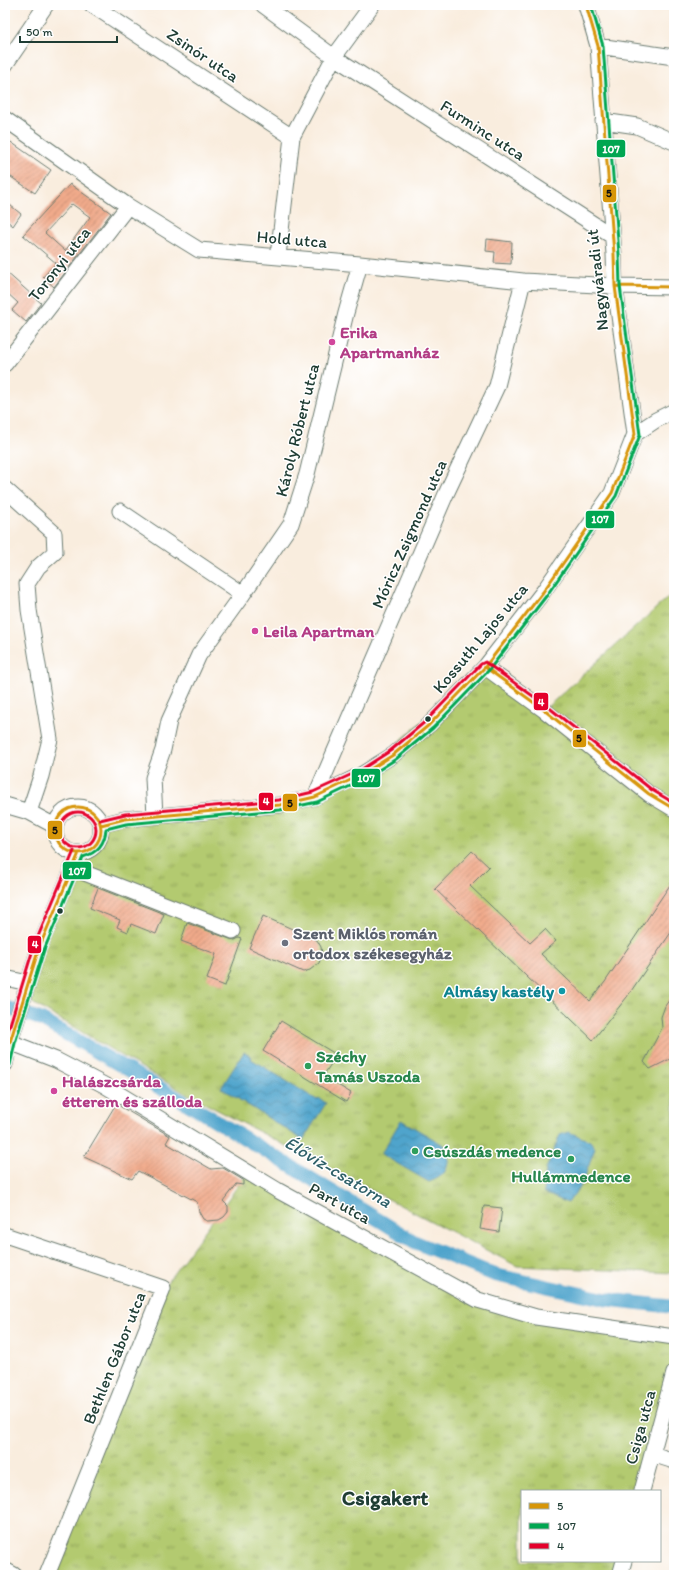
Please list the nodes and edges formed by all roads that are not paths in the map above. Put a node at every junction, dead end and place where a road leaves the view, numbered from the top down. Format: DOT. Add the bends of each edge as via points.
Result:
graph roads {
  1 [pos="46,5"];
  2 [pos="92,5"];
  3 [pos="263,5"];
  4 [pos="372,5"];
  5 [pos="586,5"];
  6 [pos="598,46"];
  7 [pos="334,57"];
  8 [pos="674,57"];
  9 [pos="5,65"];
  10 [pos="5,119"];
  11 [pos="603,121"];
  12 [pos="292,137"];
  13 [pos="674,142"];
  14 [pos="128,206"];
  15 [pos="612,236"];
  16 [pos="278,256"];
  17 [pos="360,264"];
  18 [pos="523,281"];
  19 [pos="615,286"];
  20 [pos="674,287"];
  21 [pos="5,364"];
  22 [pos="674,411"];
  23 [pos="635,434"];
  24 [pos="5,489"];
  25 [pos="120,511"];
  26 [pos="243,594"];
  27 [pos="486,667"];
  28 [pos="315,797"];
  29 [pos="5,805"];
  30 [pos="674,809"];
  31 [pos="29,812"];
  32 [pos="156,816"];
  33 [pos="101,825"];
  34 [pos="55,826"];
  35 [pos="79,853"];
  36 [pos="72,868"];
  37 [pos="233,931"];
  38 [pos="5,978"];
  39 [pos="27,986"];
  40 [pos="9,1039"];
  41 [pos="5,1064"];
  42 [pos="5,1235"];
  43 [pos="674,1338"];
  44 [pos="674,1373"];
  45 [pos="652,1454"];
  46 [pos="674,1461"];
  47 [pos="642,1490"];
  48 [pos="624,1562"];
  49 [pos="5,1570"];
  50 [pos="14,1575"];
  51 [pos="47,1575"];
  52 [pos="620,1575"];
  1 -- 9 [label="street"];
  2 -- 12 [label="street, Zsinór utca"];
  3 -- 7 [label="street, Furminc utca"];
  4 -- 7 [label="street"];
  5 -- 6 [label="street, Nagyváradi út"];
  6 -- 8 [label="street"];
  6 -- 11 [label="street, Nagyváradi út"];
  7 -- 12 [label="street"];
  7 -- 15 [label="street, Furminc utca"];
  10 -- 14 [label="street, Hold utca"];
  11 -- 13 [label="street" via="637,126"];
  11 -- 15 [label="street, Nagyváradi út"];
  12 -- 16 [label="street"];
  14 -- 16 [label="street, Hold utca" via="199,250"];
  14 -- 21 [label="street, Toronyi utca"];
  15 -- 19 [label="street, Nagyváradi út"];
  16 -- 17 [label="street, Hold utca"];
  17 -- 18 [label="street, Hold utca"];
  17 -- 26 [label="street, Károly Róbert utca" via="307,474 291,524"];
  18 -- 19 [label="street, Hold utca"];
  18 -- 28 [label="street, Móricz Zsigmond utca" via="497,386 446,494"];
  19 -- 20 [label="street, Hold utca"];
  19 -- 23 [label="street, Nagyváradi út"];
  22 -- 23 [label="street"];
  23 -- 27 [label="street, Kossuth Lajos utca" via="612,492 543,592"];
  24 -- 31 [label="street" via="54,533 55,552 38,567 27,584 50,739"];
  25 -- 26 [label="street"];
  26 -- 32 [label="street, Károly Róbert utca" via="199,655 169,721 153,778"];
  27 -- 28 [label="street, Kossuth Lajos utca" via="429,725 393,755 361,775"];
  27 -- 30 [label="street" via="649,794"];
  28 -- 32 [label="street, Kossuth Lajos utca" via="280,805"];
  29 -- 31 [label="street"];
  31 -- 34 [label="street"];
  32 -- 33 [label="street, Kossuth Lajos utca" via="125,819"];
  33 -- 34 [label="street" via="93,812 78,806 63,812"];
  33 -- 35 [label="street" via="99,841 94,847"];
  34 -- 35 [label="street" via="58,842 71,852"];
  35 -- 36 [label="street"];
  36 -- 37 [label="street"];
  36 -- 39 [label="street" via="39,948"];
  38 -- 39 [label="street"];
  39 -- 40 [label="street"];
  40 -- 41 [label="street"];
  40 -- 43 [label="street, Part utca" via="104,1085 277,1190 478,1300 536,1318"];
  42 -- 51 [label="street, Bethlen Gábor utca" via="163,1288"];
  44 -- 45 [label="street, Csiga utca"];
  45 -- 46 [label="street"];
  45 -- 47 [label="street, Csiga utca"];
  48 -- 52 [label="street"];
  49 -- 50 [label="street"];
}
